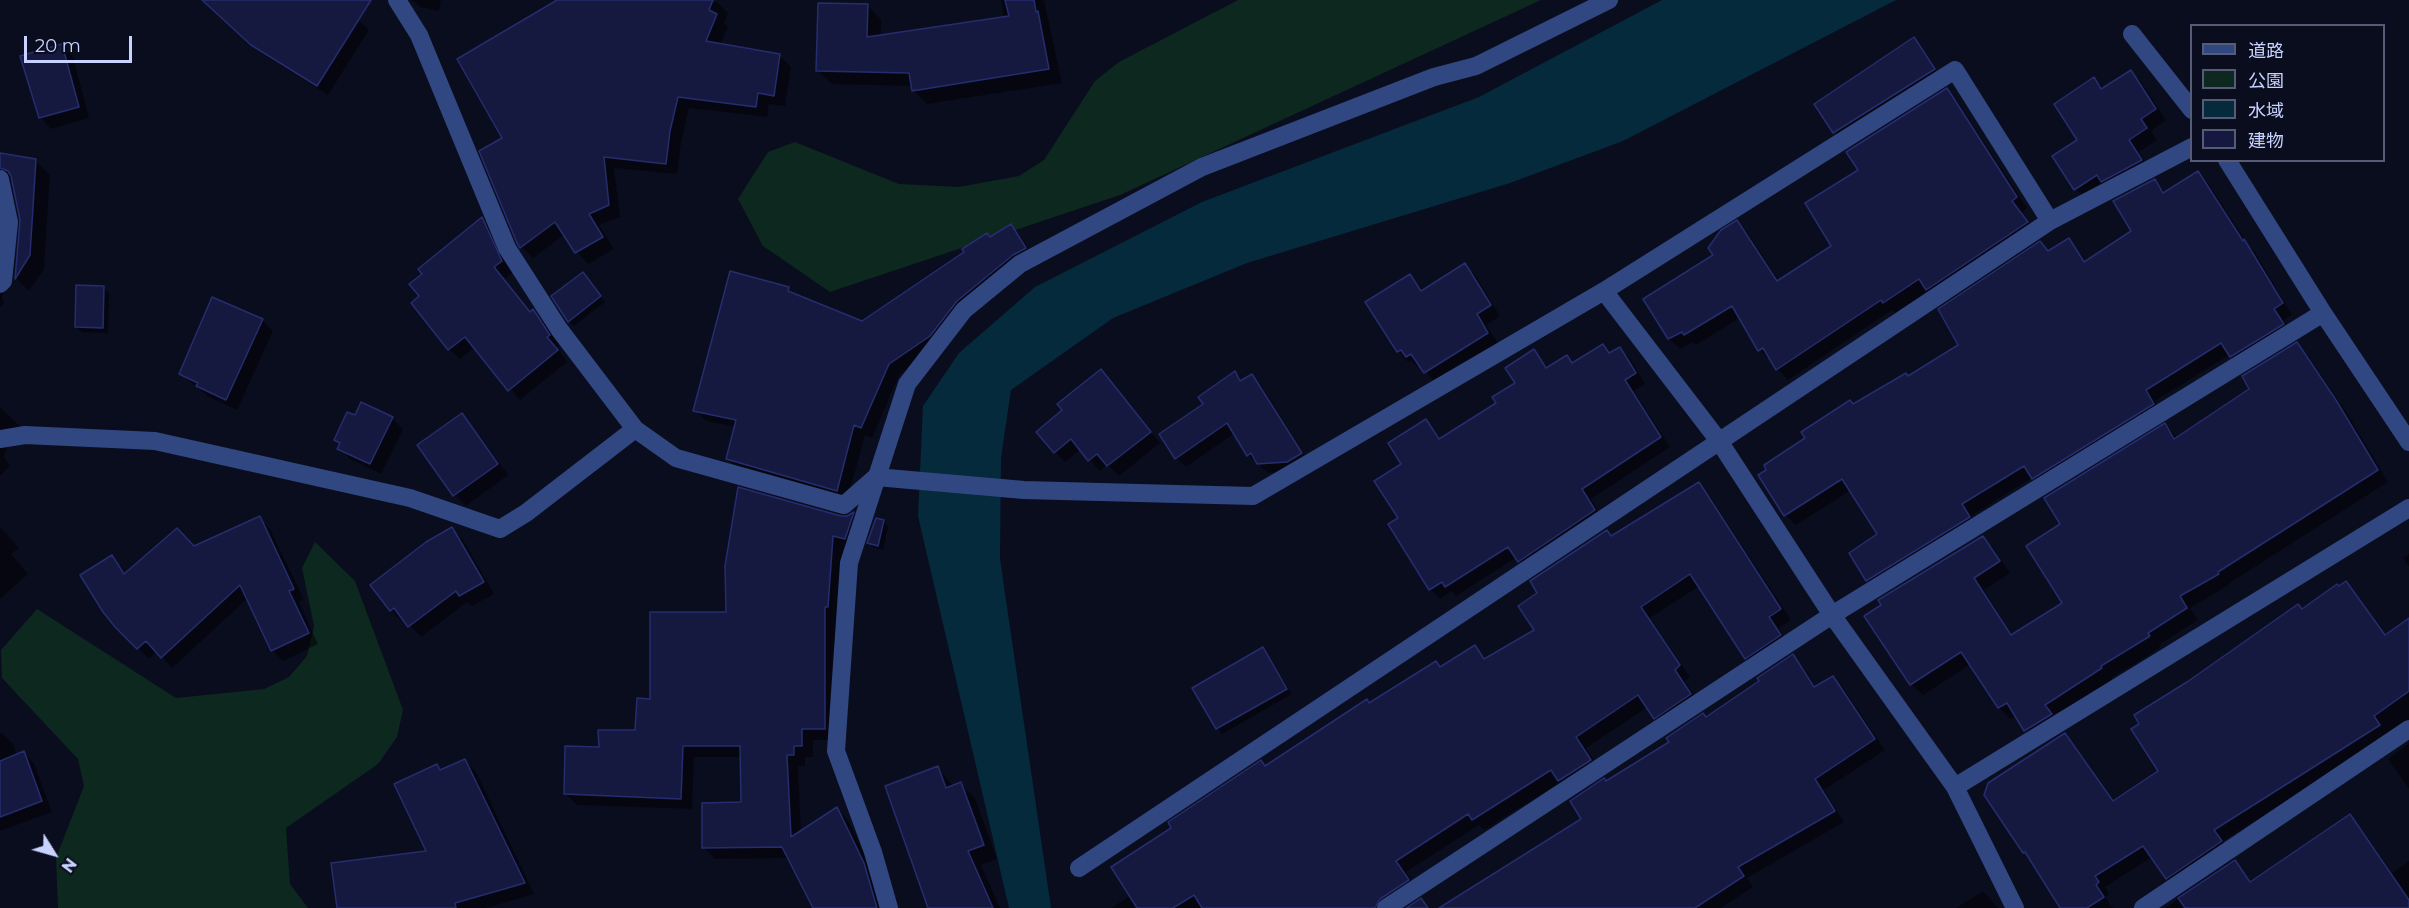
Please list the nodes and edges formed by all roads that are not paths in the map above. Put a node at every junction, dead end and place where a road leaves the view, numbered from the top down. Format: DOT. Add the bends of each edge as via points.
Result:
graph roads {
  1 [pos="397,0"];
  2 [pos="1609,0"];
  3 [pos="2132,34"];
  4 [pos="2190,107"];
  5 [pos="2190,148"];
  6 [pos="2228,162"];
  7 [pos="0,179"];
  8 [pos="2050,221"];
  9 [pos="0,284"];
  10 [pos="1604,291"];
  11 [pos="2323,313"];
  12 [pos="635,429"];
  13 [pos="0,440"];
  14 [pos="1719,441"];
  15 [pos="2409,442"];
  16 [pos="876,477"];
  17 [pos="2409,508"];
  18 [pos="1832,615"];
  19 [pos="2409,729"];
  20 [pos="1955,787"];
  21 [pos="1079,868"];
  22 [pos="889,908"];
  23 [pos="1386,908"];
  24 [pos="2014,908"];
  25 [pos="2143,908"];
  1 -- 12 [label="street" via="419,35 507,248 559,329"];
  2 -- 16 [label="street" via="1476,66 1434,77 1203,166 1020,264 963,310 911,378"];
  3 -- 4 [label="street"];
  5 -- 8 [label="street"];
  6 -- 11 [label="street"];
  7 -- 9 [label="street" via="9,222"];
  8 -- 10 [label="street" via="1955,70"];
  8 -- 14 [label="street"];
  10 -- 14 [label="street"];
  10 -- 16 [label="street" via="1253,496 1024,489"];
  11 -- 15 [label="street"];
  11 -- 18 [label="street"];
  12 -- 13 [label="street" via="500,529 410,498 155,441 25,435"];
  12 -- 16 [label="street" via="676,458 844,506"];
  14 -- 18 [label="street"];
  14 -- 21 [label="street"];
  16 -- 22 [label="street" via="849,563 836,751"];
  17 -- 20 [label="street"];
  18 -- 20 [label="street"];
  18 -- 23 [label="street"];
  19 -- 25 [label="street"];
  20 -- 24 [label="street"];
}
